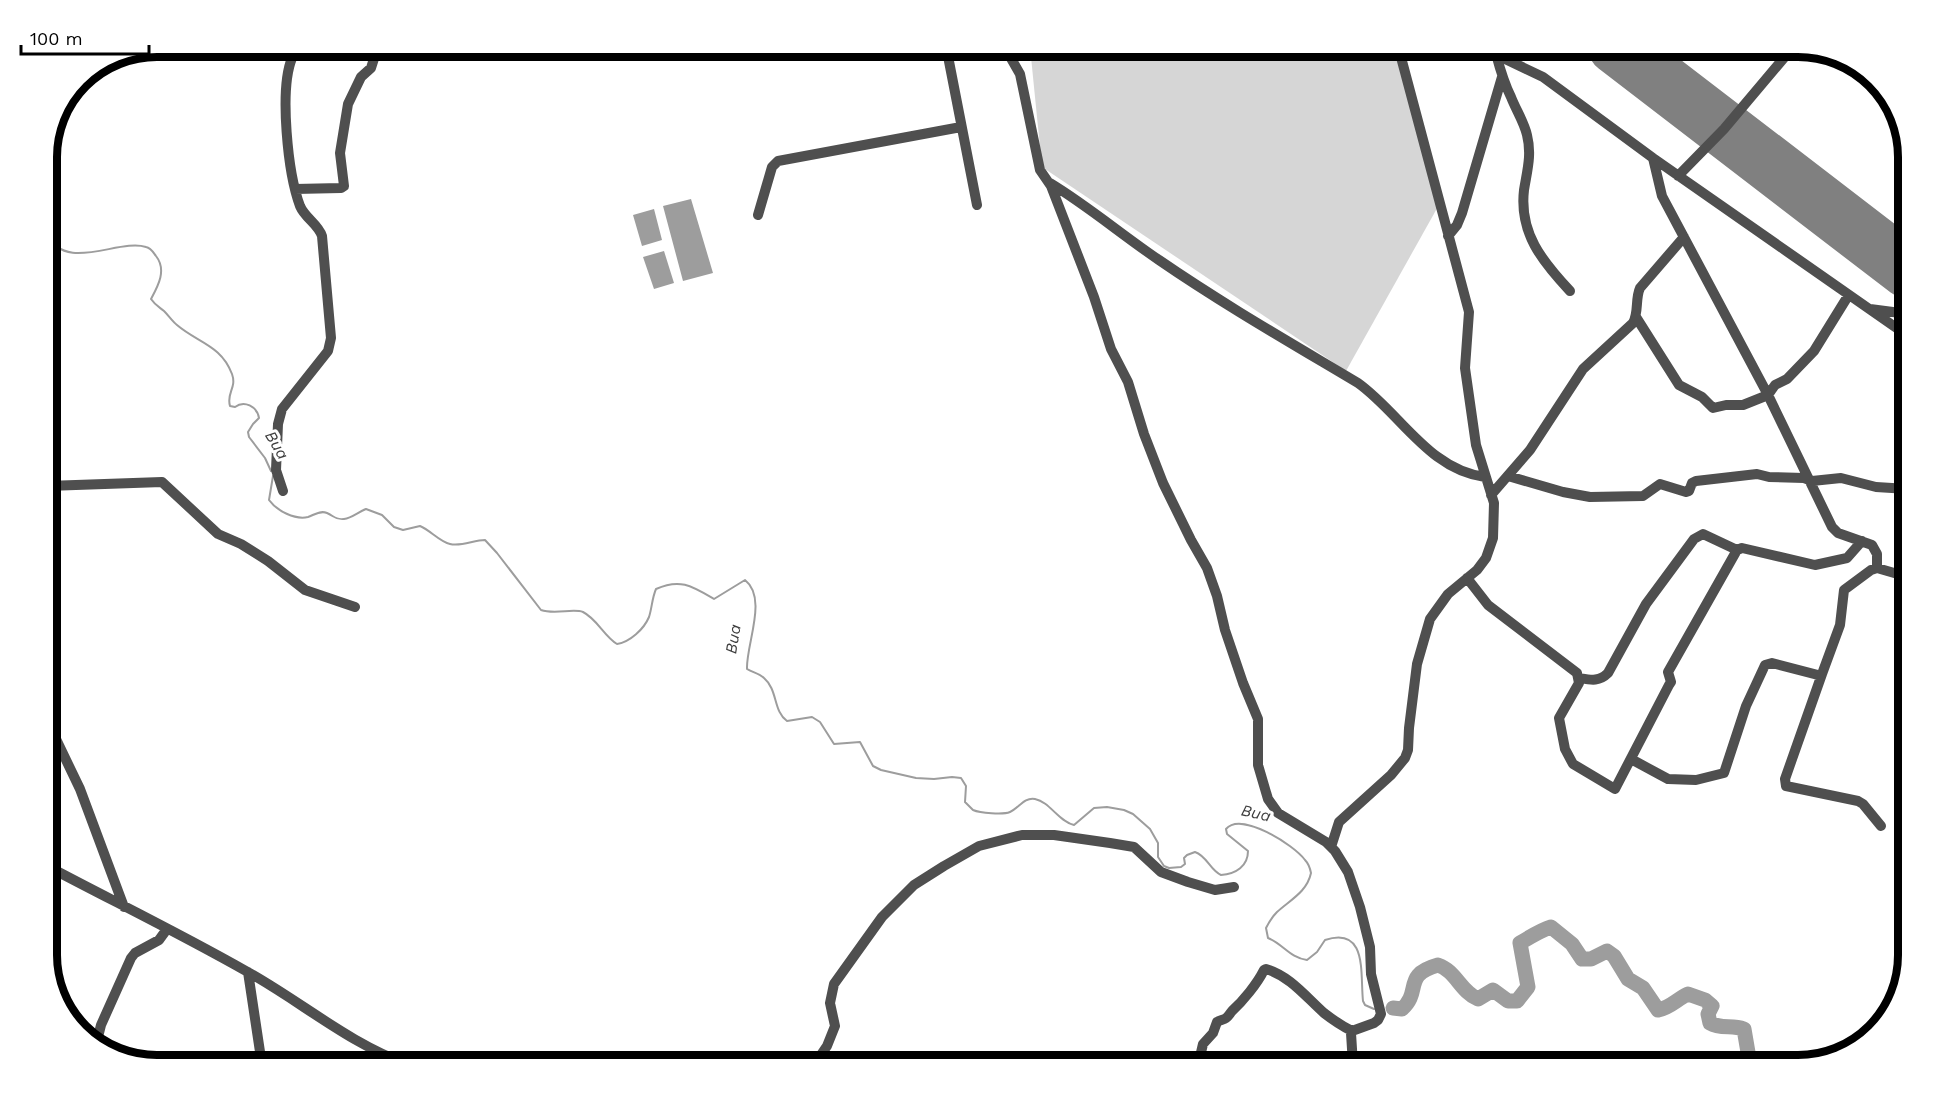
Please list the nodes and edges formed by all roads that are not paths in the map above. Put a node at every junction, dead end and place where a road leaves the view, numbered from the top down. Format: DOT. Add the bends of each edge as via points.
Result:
graph roads {
  1 [pos="292,57"];
  2 [pos="374,57"];
  3 [pos="948,57"];
  4 [pos="1010,57"];
  5 [pos="1401,57"];
  6 [pos="1497,57"];
  7 [pos="1502,57"];
  8 [pos="1785,57"];
  9 [pos="1502,76"];
  10 [pos="961,127"];
  11 [pos="1653,158"];
  12 [pos="1678,176"];
  13 [pos="1049,183"];
  14 [pos="295,189"];
  15 [pos="977,205"];
  16 [pos="758,215"];
  17 [pos="1448,236"];
  18 [pos="1684,237"];
  19 [pos="1570,291"];
  20 [pos="1848,296"];
  21 [pos="1866,309"];
  22 [pos="1898,313"];
  23 [pos="1636,317"];
  24 [pos="1898,330"];
  25 [pos="1768,395"];
  26 [pos="1508,476"];
  27 [pos="1485,477"];
  28 [pos="1812,481"];
  29 [pos="57,485"];
  30 [pos="1898,488"];
  31 [pos="283,491"];
  32 [pos="1491,495"];
  33 [pos="1862,542"];
  34 [pos="1737,550"];
  35 [pos="1876,568"];
  36 [pos="1898,574"];
  37 [pos="1467,578"];
  38 [pos="355,607"];
  39 [pos="1822,674"];
  40 [pos="1579,678"];
  41 [pos="57,741"];
  42 [pos="1631,759"];
  43 [pos="1881,826"];
  44 [pos="1331,847"];
  45 [pos="57,871"];
  46 [pos="1234,886"];
  47 [pos="124,906"];
  48 [pos="167,929"];
  49 [pos="248,972"];
  50 [pos="1352,1031"];
  51 [pos="98,1036"];
  52 [pos="260,1055"];
  53 [pos="381,1055"];
  54 [pos="821,1055"];
  55 [pos="1200,1055"];
  56 [pos="1353,1055"];
  1 -- 14 [label="street" via="286,105"];
  2 -- 14 [label="street" via="348,104 340,153 344,186"];
  3 -- 10 [label="street"];
  4 -- 13 [label="street" via="1020,74 1040,170"];
  5 -- 17 [label="street"];
  6 -- 9 [label="street"];
  7 -- 11 [label="street" via="1543,77"];
  8 -- 12 [label="street"];
  9 -- 17 [label="street" via="1462,213"];
  9 -- 19 [label="street" via="1530,148 1523,204 1526,223 1541,259"];
  10 -- 15 [label="street"];
  10 -- 16 [label="street" via="778,161 772,167"];
  11 -- 12 [label="street"];
  11 -- 18 [label="street" via="1659,189"];
  12 -- 20 [label="street"];
  13 -- 27 [label="street" via="1207,292 1359,382 1412,435 1446,462"];
  13 -- 44 [label="street" via="1108,343 1128,382 1163,483 1218,596 1225,630 1258,719 1258,765 1268,799 1278,813"];
  14 -- 31 [label="street" via="301,208 322,236 331,338 328,351 282,409 276,470"];
  17 -- 27 [label="street" via="1468,312 1465,368 1476,445"];
  18 -- 23 [label="street" via="1640,288"];
  18 -- 25 [label="street"];
  20 -- 21 [label="street"];
  20 -- 25 [label="street" via="1814,351"];
  21 -- 22 [label="street"];
  21 -- 24 [label="street"];
  23 -- 25 [label="street" via="1679,385 1702,397 1709,406 1743,405"];
  23 -- 26 [label="street" via="1583,369 1530,450"];
  25 -- 28 [label="street"];
  26 -- 28 [label="street" via="1563,492 1611,498 1643,496 1660,484 1686,492 1696,481 1757,474"];
  26 -- 32 [label="street"];
  27 -- 32 [label="street"];
  28 -- 30 [label="street" via="1841,478"];
  28 -- 33 [label="street" via="1832,526 1838,533"];
  29 -- 38 [label="street" via="162,482 218,534 268,561 305,590"];
  32 -- 37 [label="street" via="1491,550"];
  33 -- 34 [label="street" via="1847,558 1815,565"];
  33 -- 35 [label="street" via="1875,549"];
  34 -- 40 [label="street" via="1703,534 1694,539 1646,604 1608,673 1595,680"];
  34 -- 42 [label="street" via="1668,672 1669,685"];
  35 -- 36 [label="street"];
  35 -- 39 [label="street" via="1844,590 1840,625"];
  37 -- 40 [label="street" via="1488,605 1576,671"];
  37 -- 44 [label="street" via="1448,594 1430,619 1417,664 1405,758 1391,776 1339,822"];
  39 -- 42 [label="street" via="1765,664 1724,773 1696,780 1668,779"];
  39 -- 43 [label="street" via="1785,779 1786,786 1858,801"];
  40 -- 42 [label="street" via="1559,718 1570,760 1615,789"];
  41 -- 47 [label="street" via="80,789"];
  44 -- 50 [label="street" via="1348,872 1360,907 1380,1014 1374,1023"];
  45 -- 47 [label="street"];
  46 -- 54 [label="street" via="1215,890 1188,882 1161,872 1134,847 1110,843 1022,835 979,846 914,885 882,918 834,984 830,1003 835,1026"];
  47 -- 48 [label="street"];
  48 -- 49 [label="street"];
  48 -- 51 [label="street" via="159,940 131,958"];
  49 -- 52 [label="street"];
  49 -- 53 [label="street"];
  50 -- 55 [label="street" via="1282,976 1266,969 1237,1008 1217,1022"];
  50 -- 56 [label="street"];
}
